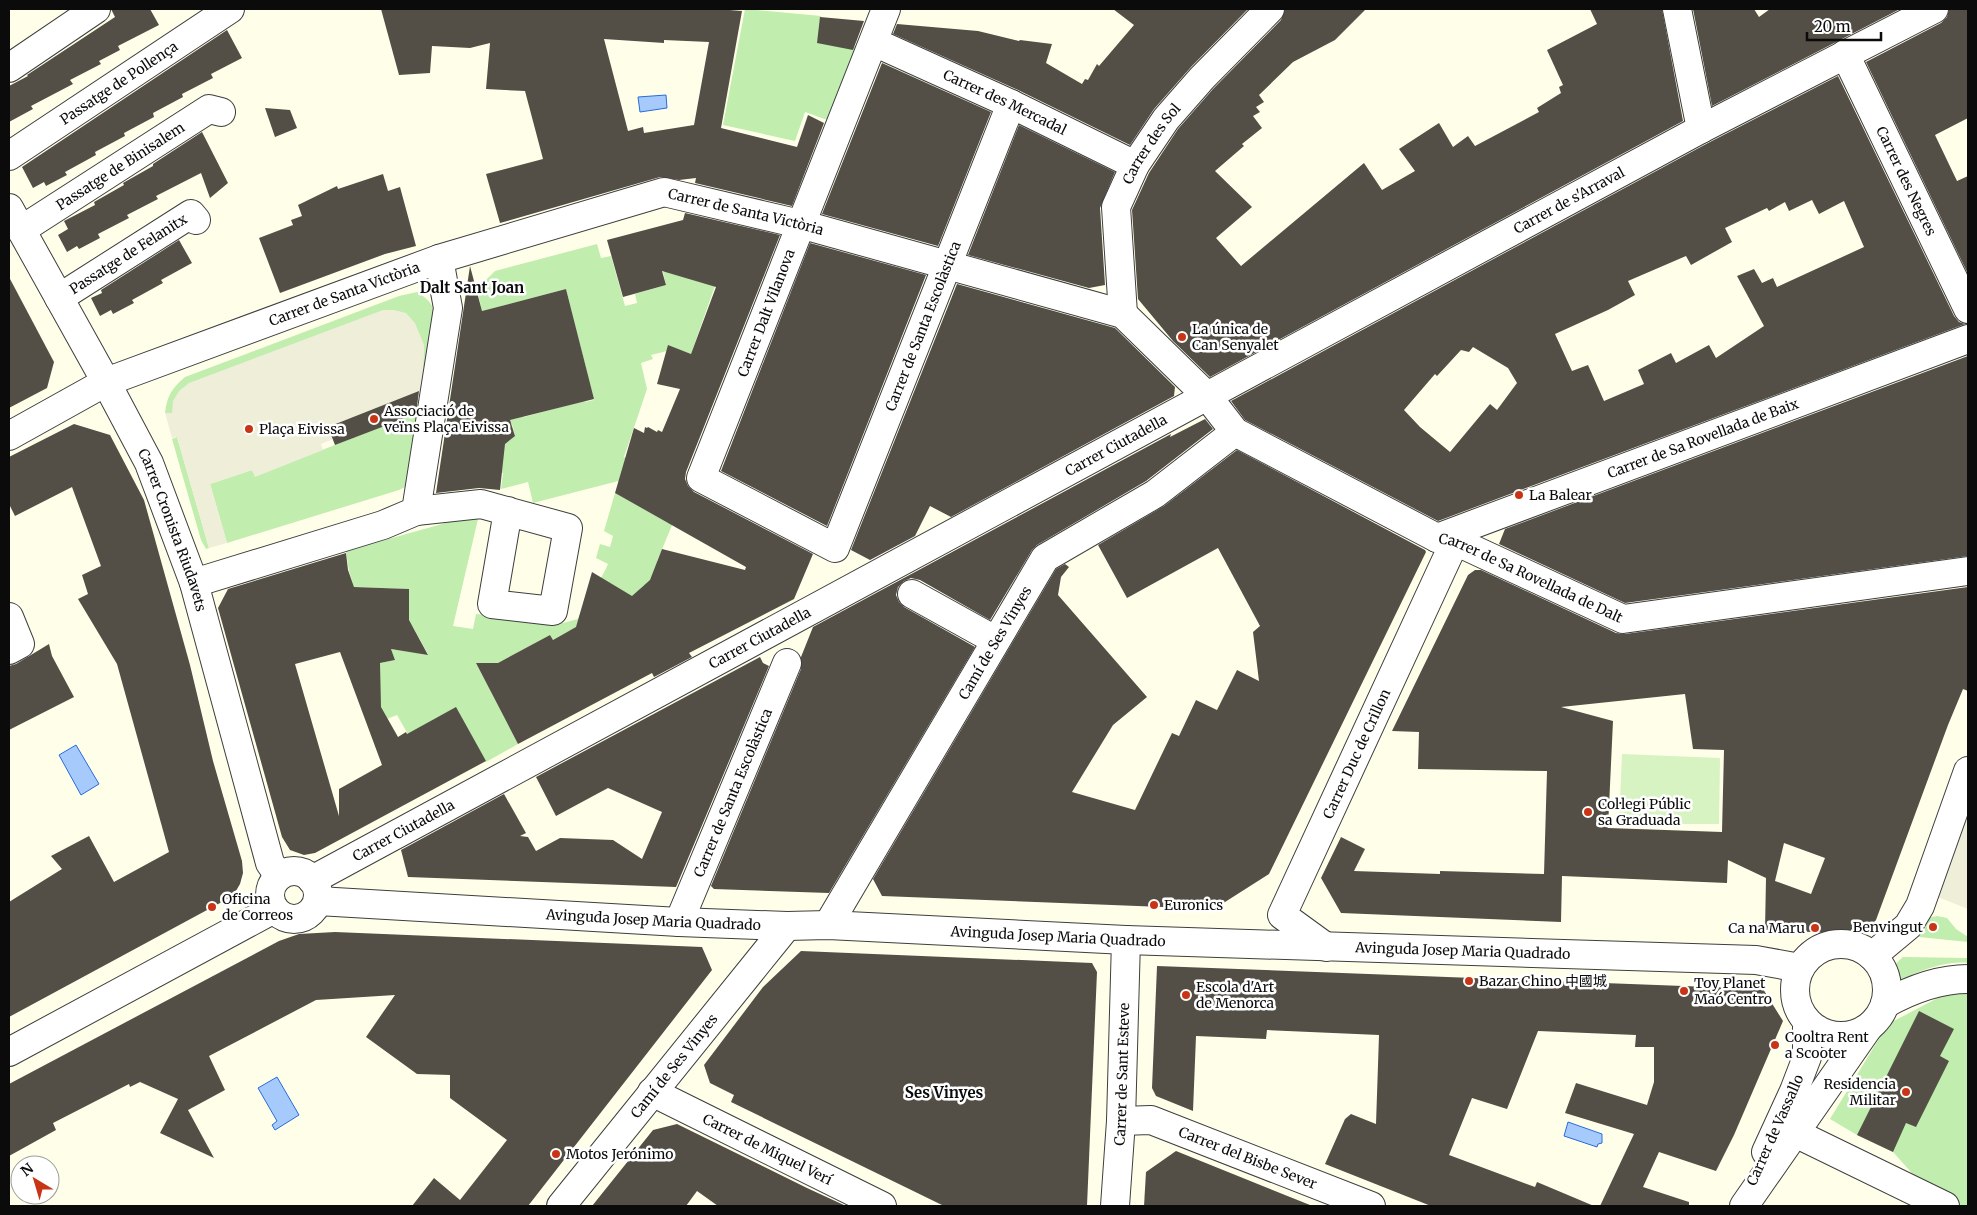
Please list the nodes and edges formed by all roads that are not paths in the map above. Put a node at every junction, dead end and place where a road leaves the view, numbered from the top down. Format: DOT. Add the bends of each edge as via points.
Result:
graph roads {
  1 [pos="96,9"];
  2 [pos="881,9"];
  3 [pos="1270,9"];
  4 [pos="1677,9"];
  5 [pos="1934,9"];
  6 [pos="240,10"];
  7 [pos="874,42"];
  8 [pos="1845,54"];
  9 [pos="9,68"];
  10 [pos="1011,104"];
  11 [pos="220,112"];
  12 [pos="1702,129"];
  13 [pos="9,156"];
  14 [pos="1135,165"];
  15 [pos="15,219"];
  16 [pos="196,220"];
  17 [pos="800,224"];
  18 [pos="439,259"];
  19 [pos="947,265"];
  20 [pos="59,298"];
  21 [pos="1968,309"];
  22 [pos="1123,314"];
  23 [pos="1968,339"];
  24 [pos="106,382"];
  25 [pos="1208,397"];
  26 [pos="1235,432"];
  27 [pos="9,436"];
  28 [pos="416,511"];
  29 [pos="508,511"];
  30 [pos="1446,539"];
  31 [pos="835,548"];
  32 [pos="1968,571"];
  33 [pos="194,582"];
  34 [pos="912,594"];
  35 [pos="9,617"];
  36 [pos="995,640"];
  37 [pos="9,650"];
  38 [pos="787,663"];
  39 [pos="1968,771"];
  40 [pos="279,876"];
  41 [pos="315,890"];
  42 [pos="274,909"];
  43 [pos="679,922"];
  44 [pos="828,925"];
  45 [pos="787,926"];
  46 [pos="1126,940"];
  47 [pos="1326,947"];
  48 [pos="1872,956"];
  49 [pos="1800,968"];
  50 [pos="1968,980"];
  51 [pos="1885,1004"];
  52 [pos="1807,1022"];
  53 [pos="1868,1028"];
  54 [pos="9,1052"];
  55 [pos="652,1092"];
  56 [pos="1121,1121"];
  57 [pos="1795,1133"];
  58 [pos="561,1206"];
  59 [pos="882,1206"];
  60 [pos="1114,1206"];
  61 [pos="1372,1206"];
  62 [pos="1743,1206"];
  63 [pos="1945,1206"];
  1 -- 9 [label="street"];
  2 -- 7 [label="street, Carrer Dalt Vilanova"];
  3 -- 14 [label="street, Carrer des Sol" via="1166,119"];
  4 -- 12 [label="street"];
  5 -- 8 [label="street, Carrer de s'Arraval"];
  6 -- 13 [label="street, Passatge de Pollença"];
  7 -- 10 [label="street, Carrer des Mercadal"];
  7 -- 17 [label="street, Carrer Dalt Vilanova"];
  8 -- 12 [label="street, Carrer de s'Arraval"];
  8 -- 21 [label="street, Carrer des Negres"];
  10 -- 14 [label="street, Carrer des Mercadal"];
  10 -- 19 [label="street, Carrer de Santa Escolàstica"];
  11 -- 15 [label="street, Passatge de Binisalem" via="209,109"];
  12 -- 25 [label="street, Carrer de s'Arraval"];
  14 -- 22 [label="street, Carrer des Sol" via="1116,207"];
  15 -- 20 [label="street, Carrer Cronista Riudavets"];
  16 -- 20 [label="street, Passatge de Felanitx" via="191,214"];
  17 -- 18 [label="street, Carrer de Santa Victòria" via="664,192"];
  17 -- 19 [label="street, Carrer de Santa Victòria"];
  17 -- 31 [label="street, Carrer Dalt Vilanova" via="702,478"];
  18 -- 24 [label="street, Carrer de Santa Victòria"];
  18 -- 28 [label="street" via="448,308"];
  19 -- 22 [label="street, Carrer de Santa Victòria"];
  19 -- 31 [label="street, Carrer de Santa Escolàstica"];
  20 -- 24 [label="street, Carrer Cronista Riudavets"];
  22 -- 25 [label="street, Carrer de Santa Victòria"];
  23 -- 30 [label="street, Carrer de Sa Rovellada de Baix"];
  24 -- 27 [label="street, Carrer de Santa Victòria"];
  24 -- 33 [label="street, Carrer Cronista Riudavets" via="149,463"];
  25 -- 26 [label="street, Carrer de Santa Victòria"];
  25 -- 41 [label="street, Carrer Ciutadella" via="877,573"];
  26 -- 30 [label="street, Carrer de Sa Rovellada de Dalt"];
  26 -- 36 [label="street, Camí de Ses Vinyes" via="1155,494 1045,558"];
  28 -- 29 [label="street" via="481,504"];
  28 -- 33 [label="street" via="383,525"];
  30 -- 32 [label="street, Carrer de Sa Rovellada de Dalt" via="1624,619"];
  30 -- 47 [label="street, Carrer Duc de Crillon" via="1282,915"];
  33 -- 40 [label="street, Carrer Cronista Riudavets" via="270,863"];
  34 -- 36 [label="street"];
  35 -- 37 [label="street" via="20,644"];
  36 -- 44 [label="street, Camí de Ses Vinyes"];
  38 -- 43 [label="street, Carrer de Santa Escolàstica"];
  39 -- 48 [label="street" via="1920,906 1908,926"];
  40 -- 41 [label="street" via="293,871 307,875"];
  40 -- 42 [label="street" via="271,888 270,902"];
  41 -- 42 [label="street" via="315,908 302,918 294,920 279,915"];
  41 -- 43 [label="street, Avinguda Josep Maria Quadrado"];
  42 -- 54 [label="street"];
  43 -- 45 [label="street, Avinguda Josep Maria Quadrado"];
  44 -- 45 [label="street, Avinguda Josep Maria Quadrado"];
  44 -- 46 [label="street, Avinguda Josep Maria Quadrado"];
  45 -- 55 [label="street, Camí de Ses Vinyes"];
  46 -- 47 [label="street, Avinguda Josep Maria Quadrado"];
  46 -- 56 [label="street, Carrer de Sant Esteve"];
  47 -- 49 [label="street, Avinguda Josep Maria Quadrado" via="1756,960"];
  48 -- 49 [label="street" via="1858,947 1841,944 1825,947 1811,955"];
  48 -- 51 [label="street" via="1885,978"];
  49 -- 52 [label="street" via="1794,996"];
  50 -- 51 [label="street" via="1921,988"];
  51 -- 53 [label="street"];
  52 -- 53 [label="street" via="1820,1032 1836,1036 1853,1035"];
  52 -- 62 [label="street, Carrer de Vassallo" via="1807,1057"];
  53 -- 57 [label="street, Carrer de Vassallo"];
  55 -- 58 [label="street, Camí de Ses Vinyes"];
  55 -- 59 [label="street, Carrer de Miquel Verí"];
  56 -- 60 [label="street, Carrer de Sant Esteve"];
  56 -- 61 [label="street, Carrer del Bisbe Sever" via="1151,1120"];
  57 -- 62 [label="street, Carrer de Vassallo"];
  57 -- 63 [label="street"];
}
